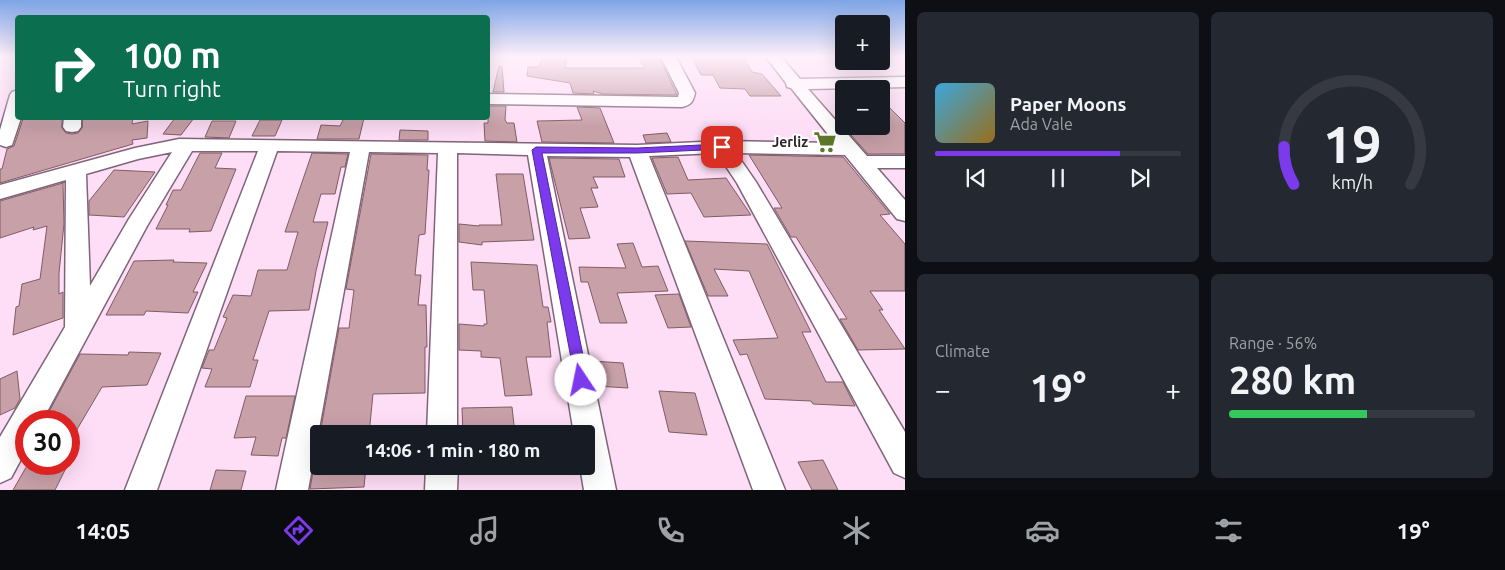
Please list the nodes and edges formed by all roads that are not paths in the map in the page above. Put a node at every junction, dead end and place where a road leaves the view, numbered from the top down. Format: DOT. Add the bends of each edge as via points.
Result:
graph roads {
  1 [pos="680,80"];
  2 [pos="790,80"];
  3 [pos="905,82"];
  4 [pos="793,84"];
  5 [pos="490,99"];
  6 [pos="15,106"];
  7 [pos="6,141"];
  8 [pos="186,145"];
  9 [pos="270,145"];
  10 [pos="360,146"];
  11 [pos="448,147"];
  12 [pos="722,147"];
  13 [pos="536,150"];
  14 [pos="637,150"];
  15 [pos="857,156"];
  16 [pos="905,162"];
  17 [pos="76,170"];
  18 [pos="0,192"];
  19 [pos="905,214"];
  20 [pos="78,327"];
  21 [pos="442,425"];
  22 [pos="905,462"];
  23 [pos="0,467"];
  24 [pos="442,475"];
  25 [pos="141,490"];
  26 [pos="292,490"];
  27 [pos="441,490"];
  28 [pos="600,490"];
  29 [pos="769,490"];
  1 -- 5 [label="street" via="687,93 682,102"];
  2 -- 4 [label="street"];
  3 -- 4 [label="street"];
  4 -- 15 [label="street"];
  6 -- 7 [label="street"];
  8 -- 9 [label="street"];
  8 -- 17 [label="street" via="135,154"];
  8 -- 20 [label="street"];
  9 -- 10 [label="street"];
  9 -- 25 [label="street"];
  10 -- 11 [label="street"];
  10 -- 26 [label="street"];
  11 -- 13 [label="street"];
  11 -- 21 [label="street"];
  12 -- 14 [label="street"];
  12 -- 15 [label="street"];
  12 -- 22 [label="street" via="746,182"];
  13 -- 14 [label="street"];
  13 -- 28 [label="street"];
  14 -- 29 [label="street"];
  15 -- 16 [label="street"];
  15 -- 19 [label="street"];
  17 -- 18 [label="street"];
  17 -- 20 [label="street"];
  20 -- 23 [label="street"];
  24 -- 27 [label="street"];
}
